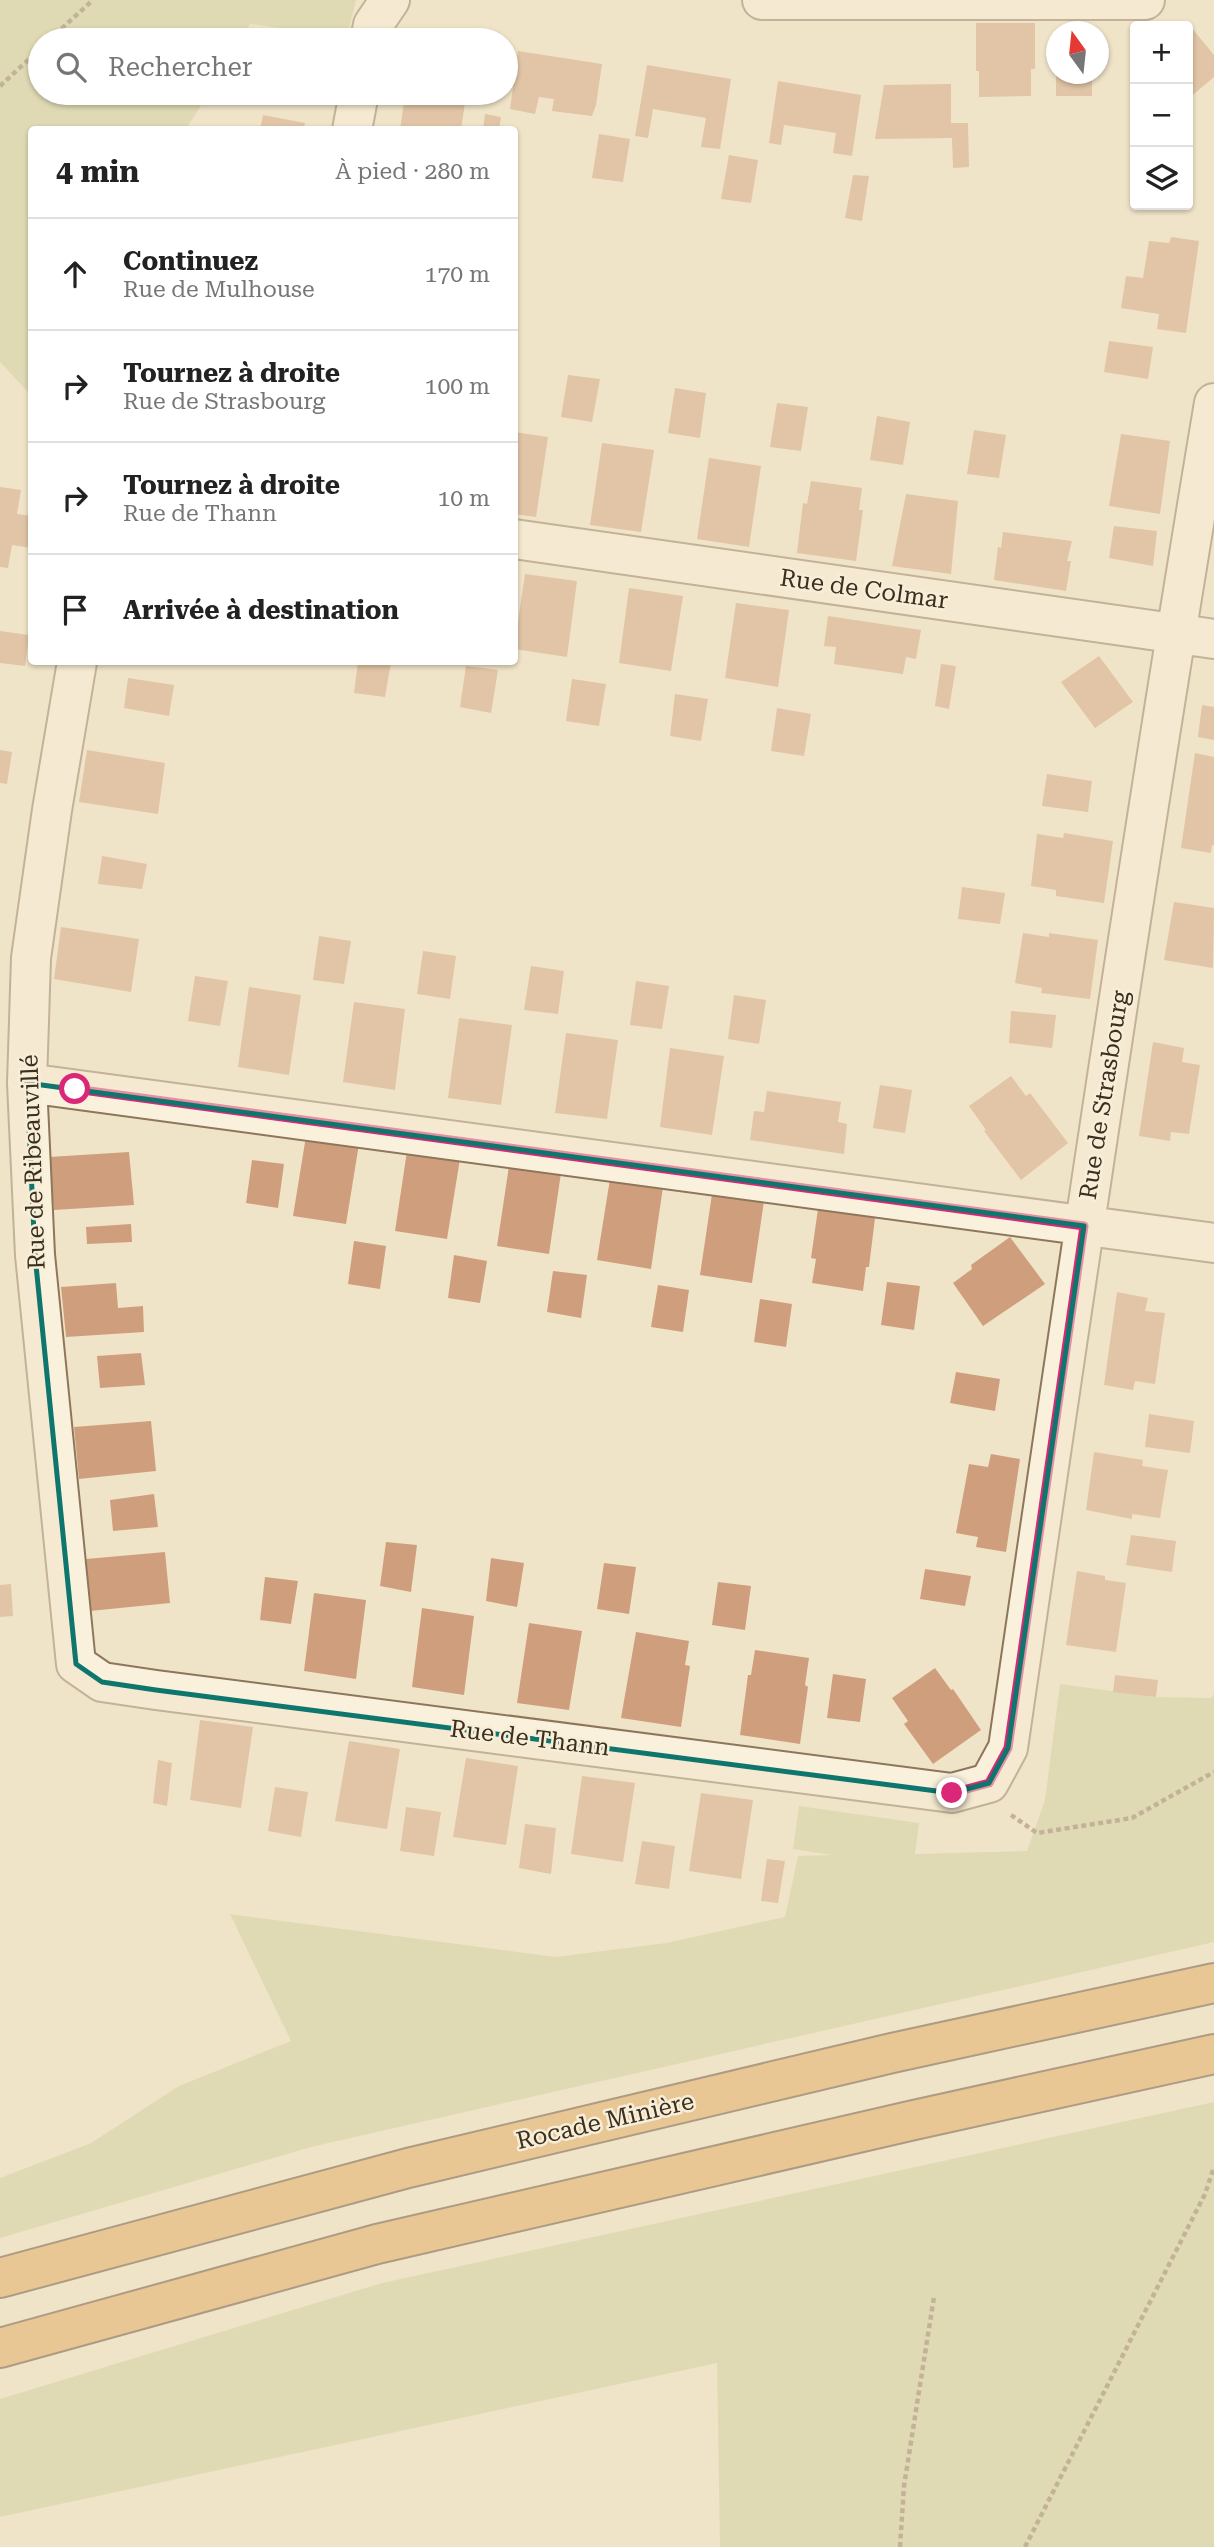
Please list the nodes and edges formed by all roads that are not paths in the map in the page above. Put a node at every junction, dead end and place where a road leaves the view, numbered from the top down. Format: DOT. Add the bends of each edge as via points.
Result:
graph roads {
  1 [pos="390,0"];
  2 [pos="762,0"];
  3 [pos="1145,0"];
  4 [pos="372,28"];
  5 [pos="357,105"];
  6 [pos="353,126"];
  7 [pos="1214,403"];
  8 [pos="518,541"];
  9 [pos="1176,633"];
  10 [pos="1214,639"];
  11 [pos="76,665"];
  12 [pos="27,1083"];
  13 [pos="1084,1226"];
  14 [pos="1214,1243"];
  15 [pos="76,1664"];
  16 [pos="989,1783"];
  17 [pos="1214,1983"];
  18 [pos="1214,2054"];
  19 [pos="0,2278"];
  20 [pos="0,2348"];
  1 -- 4 [label="street"];
  2 -- 3 [label="street"];
  5 -- 6 [label="street"];
  7 -- 9 [label="street, Rue de Strasbourg"];
  8 -- 9 [label="street, Rue de Colmar"];
  9 -- 10 [label="street, Rue de Colmar"];
  9 -- 13 [label="street, Rue de Strasbourg"];
  11 -- 12 [label="street, Rue de Ribeauvillé" via="31,958"];
  12 -- 13 [label="street"];
  12 -- 15 [label="street, Rue de Ribeauvillé" via="35,1255"];
  13 -- 14 [label="street"];
  13 -- 16 [label="street, Rue de Strasbourg" via="1008,1748"];
  15 -- 16 [label="street, Rue de Thann" via="102,1682 197,1695 952,1793"];
  17 -- 19 [label="highway, Rocade Minière" via="892,2053 408,2168"];
  18 -- 20 [label="highway" via="377,2244"];
}
